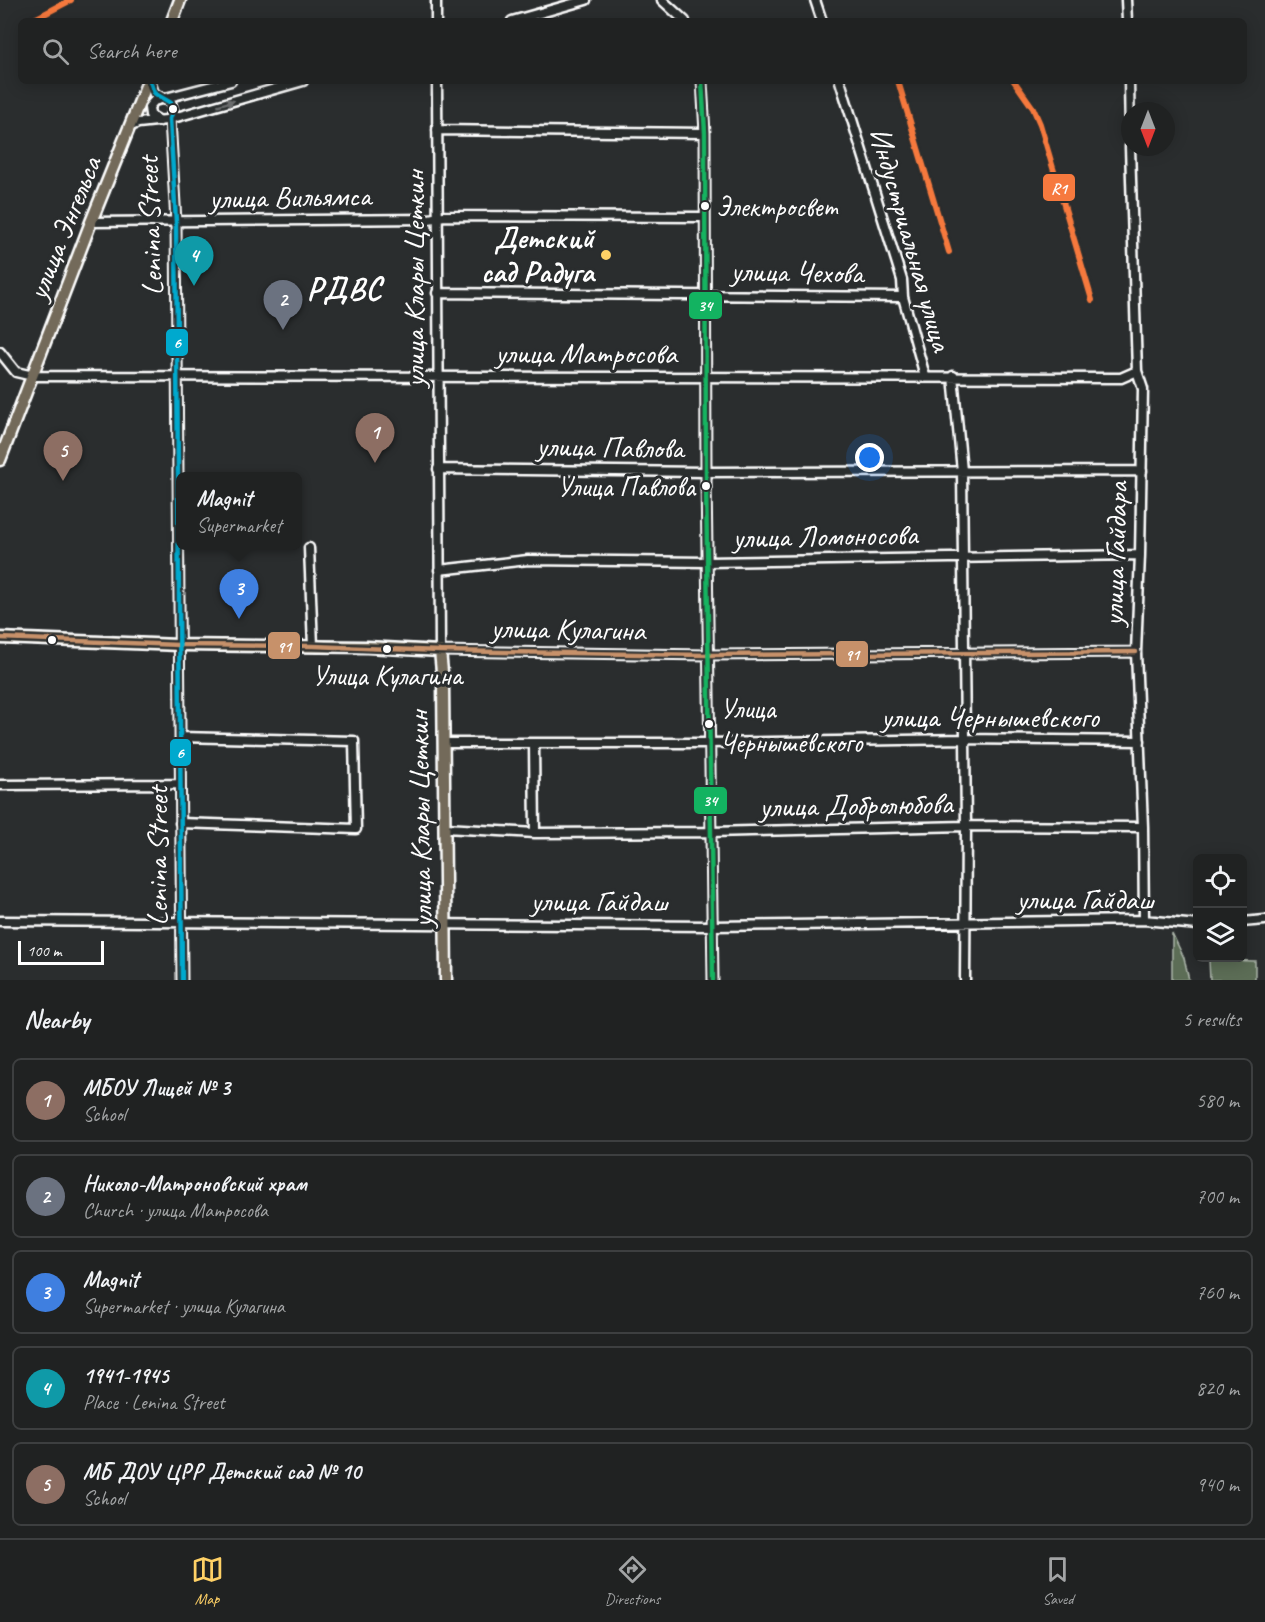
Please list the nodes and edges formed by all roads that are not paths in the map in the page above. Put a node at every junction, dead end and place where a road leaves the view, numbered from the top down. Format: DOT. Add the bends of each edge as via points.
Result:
graph roads {
  1 [pos="180,0"];
  2 [pos="436,0"];
  3 [pos="586,0"];
  4 [pos="662,0"];
  5 [pos="815,0"];
  6 [pos="1126,0"];
  7 [pos="173,18"];
  8 [pos="436,18"];
  9 [pos="523,18"];
  10 [pos="682,18"];
  11 [pos="821,18"];
  12 [pos="1127,18"];
  13 [pos="148,84"];
  14 [pos="150,84"];
  15 [pos="219,84"];
  16 [pos="292,84"];
  17 [pos="437,84"];
  18 [pos="702,84"];
  19 [pos="841,84"];
  20 [pos="1128,84"];
  21 [pos="160,99"];
  22 [pos="1129,102"];
  23 [pos="140,104"];
  24 [pos="166,120"];
  25 [pos="131,126"];
  26 [pos="437,130"];
  27 [pos="705,133"];
  28 [pos="1130,156"];
  29 [pos="705,217"];
  30 [pos="438,218"];
  31 [pos="91,222"];
  32 [pos="176,222"];
  33 [pos="438,293"];
  34 [pos="705,295"];
  35 [pos="903,297"];
  36 [pos="0,352"];
  37 [pos="1137,370"];
  38 [pos="33,376"];
  39 [pos="177,376"];
  40 [pos="438,376"];
  41 [pos="925,376"];
  42 [pos="953,376"];
  43 [pos="706,378"];
  44 [pos="0,460"];
  45 [pos="438,469"];
  46 [pos="962,471"];
  47 [pos="1142,471"];
  48 [pos="178,472"];
  49 [pos="706,472"];
  50 [pos="309,548"];
  51 [pos="178,550"];
  52 [pos="1140,555"];
  53 [pos="963,558"];
  54 [pos="707,562"];
  55 [pos="439,570"];
  56 [pos="0,638"];
  57 [pos="179,645"];
  58 [pos="312,646"];
  59 [pos="440,651"];
  60 [pos="1136,652"];
  61 [pos="965,653"];
  62 [pos="708,655"];
  63 [pos="180,737"];
  64 [pos="966,739"];
  65 [pos="1140,741"];
  66 [pos="444,743"];
  67 [pos="709,743"];
  68 [pos="534,744"];
  69 [pos="0,784"];
  70 [pos="180,784"];
  71 [pos="180,823"];
  72 [pos="966,826"];
  73 [pos="1143,827"];
  74 [pos="445,828"];
  75 [pos="711,832"];
  76 [pos="534,833"];
  77 [pos="1265,920"];
  78 [pos="0,921"];
  79 [pos="1144,921"];
  80 [pos="182,922"];
  81 [pos="1247,922"];
  82 [pos="965,924"];
  83 [pos="446,925"];
  84 [pos="1193,925"];
  85 [pos="712,926"];
  86 [pos="182,980"];
  87 [pos="446,980"];
  88 [pos="712,980"];
  89 [pos="965,980"];
  1 -- 7 [label="main road"];
  2 -- 8 [label="street"];
  3 -- 9 [label="street"];
  4 -- 10 [label="street"];
  5 -- 11 [label="street"];
  6 -- 12 [label="street"];
  13 -- 23 [label="main road, улица Энгельса"];
  14 -- 21 [label="street"];
  15 -- 21 [label="street"];
  24 -- 16 [label="street, one-way"];
  17 -- 26 [label="street, улица Клары Цеткин"];
  18 -- 27 [label="street"];
  19 -- 35 [label="street, Индустриальная улица" via="902,280"];
  20 -- 22 [label="street"];
  21 -- 23 [label="street"];
  21 -- 24 [label="street" via="172,106 173,114"];
  21 -- 24 [label="street" via="151,103 149,111 152,118"];
  23 -- 25 [label="main road, улица Энгельса"];
  24 -- 25 [label="street"];
  24 -- 32 [label="street, Lenina Street"];
  25 -- 31 [label="main road, улица Энгельса"];
  26 -- 27 [label="street"];
  26 -- 30 [label="street, улица Клары Цеткин"];
  27 -- 29 [label="street"];
  28 -- 37 [label="street"];
  29 -- 30 [label="street, улица Вильямса"];
  29 -- 34 [label="street"];
  30 -- 32 [label="street, улица Вильямса"];
  30 -- 33 [label="street, улица Клары Цеткин"];
  31 -- 32 [label="street, улица Вильямса"];
  31 -- 38 [label="main road, улица Энгельса"];
  32 -- 39 [label="street, Lenina Street"];
  33 -- 34 [label="street, улица Чехова"];
  33 -- 40 [label="street, улица Клары Цеткин"];
  34 -- 35 [label="street, улица Чехова"];
  34 -- 43 [label="street"];
  35 -- 41 [label="street, Индустриальная улица"];
  36 -- 38 [label="street" via="16,372"];
  37 -- 42 [label="street, улица Матросова" via="1121,378"];
  37 -- 47 [label="street, улица Гайдара" via="1143,389"];
  38 -- 39 [label="street, улица Матросова"];
  38 -- 44 [label="main road, улица Энгельса"];
  39 -- 40 [label="street, улица Матросова"];
  39 -- 48 [label="street, Lenina Street"];
  40 -- 43 [label="street, улица Матросова"];
  40 -- 45 [label="street, улица Клары Цеткин"];
  41 -- 42 [label="street, улица Матросова"];
  41 -- 43 [label="street, улица Матросова"];
  42 -- 46 [label="street"];
  43 -- 49 [label="street"];
  45 -- 49 [label="street, улица Павлова"];
  45 -- 55 [label="street, улица Клары Цеткин"];
  46 -- 47 [label="street, улица Павлова"];
  46 -- 49 [label="street, улица Павлова"];
  46 -- 53 [label="street"];
  47 -- 52 [label="street, улица Гайдара"];
  49 -- 54 [label="street"];
  50 -- 58 [label="street"];
  51 -- 57 [label="street, Lenina Street"];
  52 -- 53 [label="street, улица Ломоносова"];
  52 -- 60 [label="street, улица Гайдара"];
  53 -- 54 [label="street, улица Ломоносова"];
  53 -- 61 [label="street"];
  54 -- 55 [label="street, улица Ломоносова" via="528,560"];
  54 -- 62 [label="street"];
  55 -- 59 [label="street, улица Клары Цеткин"];
  56 -- 57 [label="main road, улица Кулагина"];
  57 -- 58 [label="main road, улица Кулагина"];
  57 -- 63 [label="street, Lenina Street"];
  58 -- 59 [label="main road, улица Кулагина"];
  59 -- 62 [label="street, улица Кулагина"];
  59 -- 66 [label="main road, улица Клары Цеткин"];
  60 -- 61 [label="street, улица Кулагина"];
  60 -- 65 [label="street, улица Гайдара"];
  61 -- 62 [label="street, улица Кулагина"];
  61 -- 64 [label="street"];
  62 -- 67 [label="street"];
  63 -- 70 [label="street, Lenina Street"];
  63 -- 71 [label="street" via="354,741 356,829"];
  64 -- 65 [label="street, улица Чернышевского"];
  64 -- 67 [label="street, улица Чернышевского"];
  64 -- 72 [label="street"];
  65 -- 73 [label="street, улица Гайдара"];
  66 -- 68 [label="street, улица Чернышевского"];
  66 -- 74 [label="main road, улица Клары Цеткин"];
  67 -- 68 [label="street, улица Чернышевского"];
  67 -- 75 [label="street"];
  68 -- 76 [label="street"];
  69 -- 70 [label="street"];
  70 -- 71 [label="street, Lenina Street"];
  71 -- 80 [label="street, Lenina Street"];
  72 -- 73 [label="street, улица Добролюбова"];
  72 -- 75 [label="street, улица Добролюбова"];
  72 -- 82 [label="street"];
  73 -- 79 [label="street, улица Гайдара"];
  74 -- 76 [label="street, улица Добролюбова"];
  74 -- 83 [label="main road, улица Клары Цеткин"];
  75 -- 76 [label="street, улица Добролюбова"];
  75 -- 85 [label="street"];
  77 -- 81 [label="street"];
  78 -- 80 [label="street, улица Гайдаш"];
  79 -- 82 [label="street, улица Гайдаш"];
  79 -- 84 [label="street, улица Гайдаш"];
  80 -- 83 [label="street, улица Гайдаш"];
  80 -- 86 [label="street, Lenina Street"];
  82 -- 85 [label="street, улица Гайдаш"];
  82 -- 89 [label="street"];
  83 -- 85 [label="street, улица Гайдаш"];
  83 -- 87 [label="main road, улица Клары Цеткин"];
  85 -- 88 [label="street"];
}
